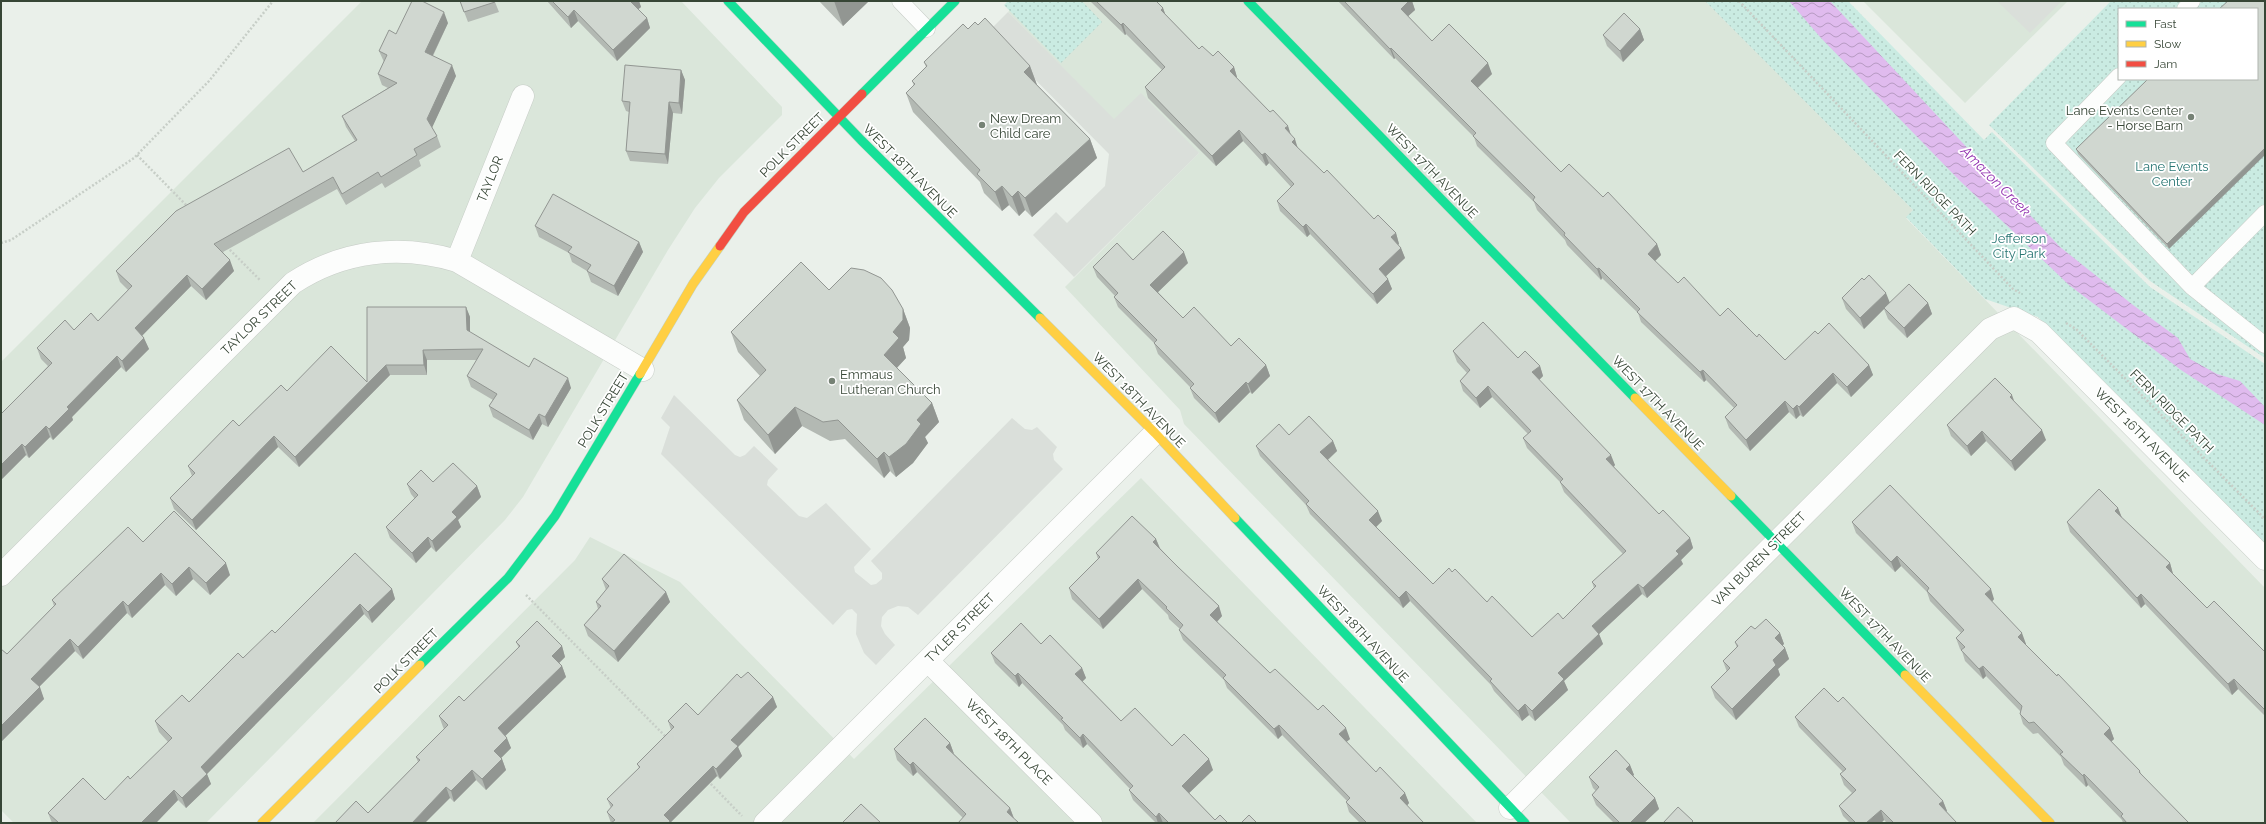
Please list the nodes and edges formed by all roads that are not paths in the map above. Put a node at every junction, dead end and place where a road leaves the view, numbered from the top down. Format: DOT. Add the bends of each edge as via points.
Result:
graph roads {
  1 [pos="728,1"];
  2 [pos="900,1"];
  3 [pos="955,1"];
  4 [pos="1248,1"];
  5 [pos="927,29"];
  6 [pos="2118,77"];
  7 [pos="523,96"];
  8 [pos="838,117"];
  9 [pos="2265,212"];
  10 [pos="457,261"];
  11 [pos="2192,287"];
  12 [pos="2014,318"];
  13 [pos="2265,345"];
  14 [pos="642,370"];
  15 [pos="1155,433"];
  16 [pos="1776,542"];
  17 [pos="2265,559"];
  18 [pos="1,575"];
  19 [pos="928,661"];
  20 [pos="1510,808"];
  21 [pos="262,823"];
  22 [pos="765,823"];
  23 [pos="1091,823"];
  24 [pos="1525,823"];
  25 [pos="2050,823"];
  1 -- 8 [label="street, WEST 18TH AVENUE"];
  2 -- 5 [label="lane"];
  3 -- 5 [label="street, POLK STREET"];
  4 -- 16 [label="street, WEST 17TH AVENUE"];
  5 -- 8 [label="street, POLK STREET"];
  6 -- 11 [label="lane" via="2054,143"];
  7 -- 10 [label="street, TAYLOR"];
  8 -- 14 [label="street, POLK STREET" via="744,212 693,284"];
  8 -- 15 [label="street, WEST 18TH AVENUE"];
  9 -- 11 [label="lane"];
  10 -- 14 [label="street, TAYLOR STREET"];
  10 -- 18 [label="street, TAYLOR STREET" via="412,251 351,256 310,272 293,283"];
  11 -- 13 [label="lane"];
  12 -- 16 [label="street, VAN BUREN STREET" via="1990,329"];
  12 -- 17 [label="street, WEST 16TH AVENUE" via="2040,332"];
  14 -- 21 [label="street, POLK STREET" via="555,516 508,578"];
  15 -- 19 [label="street, TYLER STREET"];
  15 -- 20 [label="street, WEST 18TH AVENUE"];
  16 -- 20 [label="street, VAN BUREN STREET"];
  16 -- 25 [label="street, WEST 17TH AVENUE"];
  19 -- 22 [label="street, TYLER STREET"];
  19 -- 23 [label="street, WEST 18TH PLACE"];
  20 -- 24 [label="street, WEST 18TH AVENUE"];
}
